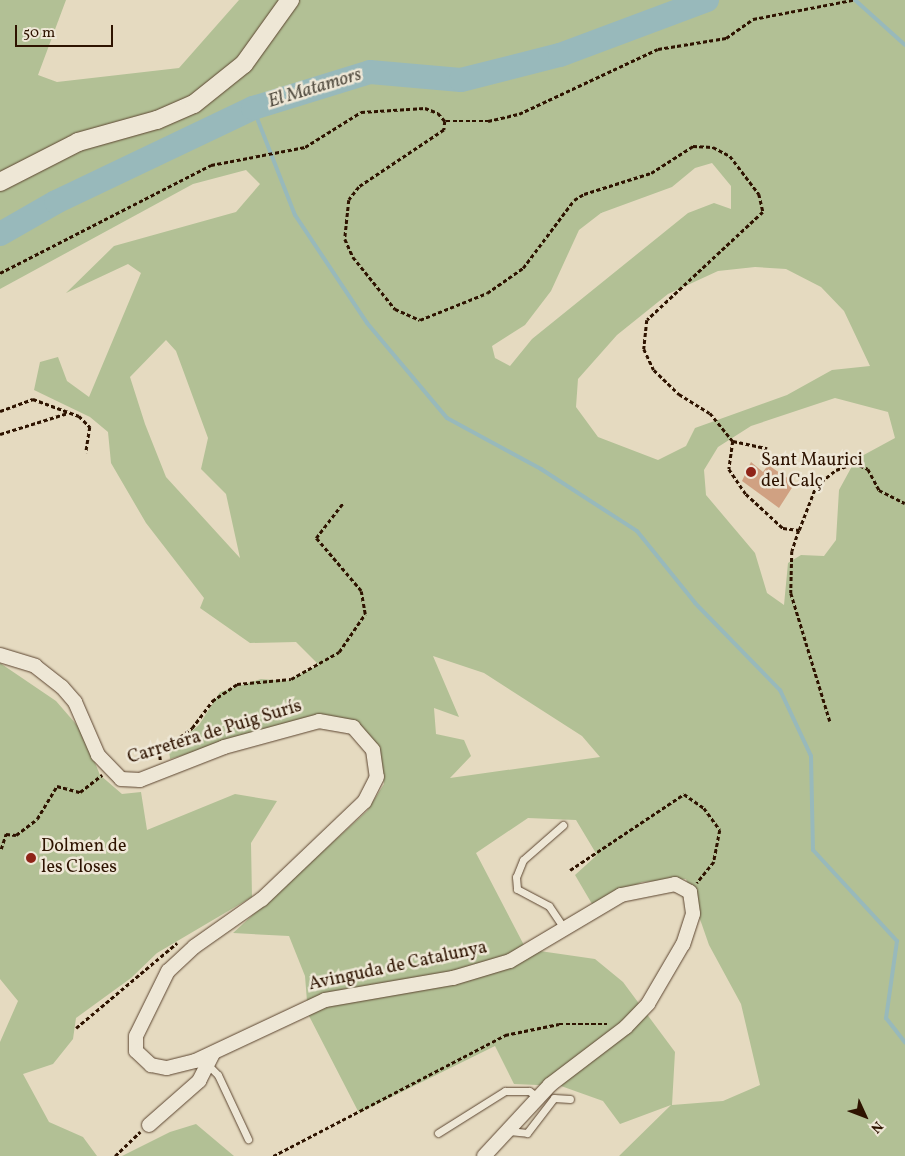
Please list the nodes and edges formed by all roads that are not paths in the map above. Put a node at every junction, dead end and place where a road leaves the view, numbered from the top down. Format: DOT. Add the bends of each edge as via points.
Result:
graph roads {
  1 [pos="290,0"];
  2 [pos="0,182"];
  3 [pos="0,655"];
  4 [pos="563,824"];
  5 [pos="565,930"];
  6 [pos="136,1036"];
  7 [pos="211,1059"];
  8 [pos="538,1096"];
  9 [pos="570,1099"];
  10 [pos="149,1125"];
  11 [pos="509,1131"];
  12 [pos="438,1133"];
  13 [pos="248,1139"];
  14 [pos="484,1156"];
  1 -- 2 [label="street" via="244,64 194,104 157,120 78,142"];
  3 -- 6 [label="street, Carretera de Puig Surís" via="35,666 62,687 108,769 128,780 160,772 258,736 329,721 353,727 373,750 378,777 364,802 283,880 174,964"];
  4 -- 5 [label="lane" via="523,860 516,877 517,889 549,906"];
  5 -- 7 [label="street, Avinguda de Catalunya" via="524,956 474,972 308,1006"];
  5 -- 8 [label="street, Avinguda de Catalunya" via="621,895 675,884 690,892 693,914 675,962 658,992 626,1027"];
  6 -- 7 [label="street, Avinguda de Catalunya" via="136,1051 159,1067"];
  7 -- 10 [label="street" via="188,1093"];
  7 -- 13 [label="lane"];
  8 -- 11 [label="street"];
  8 -- 12 [label="lane" via="529,1091 505,1091"];
  9 -- 11 [label="lane" via="554,1098 526,1133"];
  11 -- 14 [label="street"];
}
